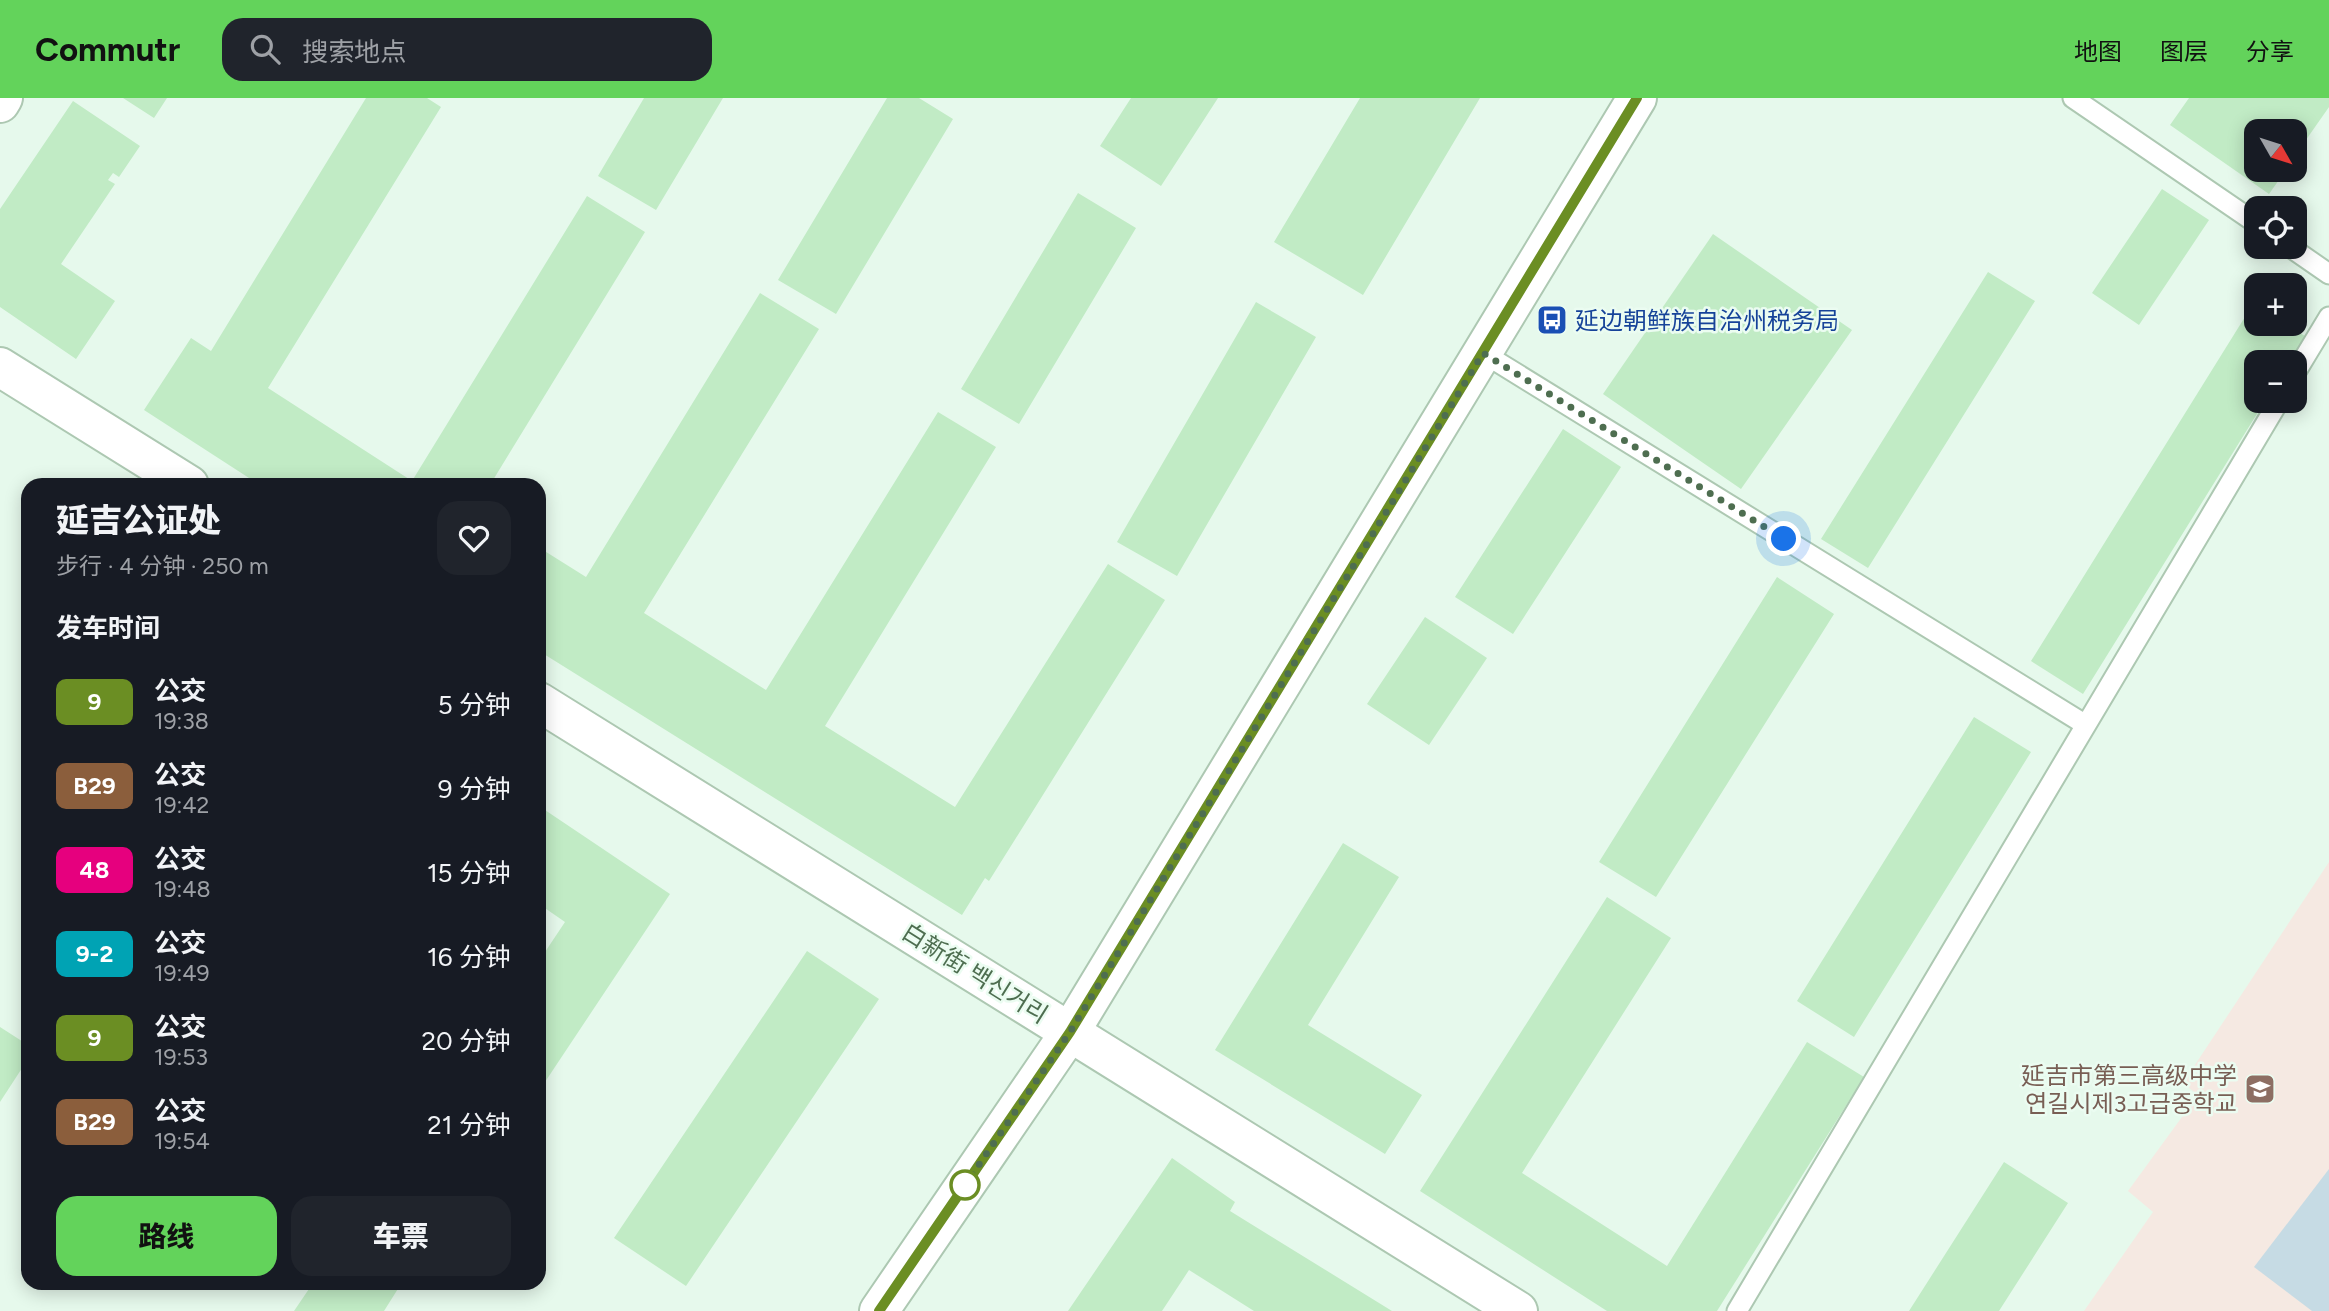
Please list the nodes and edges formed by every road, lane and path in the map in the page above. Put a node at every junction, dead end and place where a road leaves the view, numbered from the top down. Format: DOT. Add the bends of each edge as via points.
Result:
graph roads {
  1 [pos="3,98"];
  2 [pos="1637,98"];
  3 [pos="2073,98"];
  4 [pos="0,103"];
  5 [pos="2244,215"];
  6 [pos="2307,259"];
  7 [pos="2329,274"];
  8 [pos="2329,317"];
  9 [pos="1483,353"];
  10 [pos="2307,353"];
  11 [pos="0,367"];
  12 [pos="2272,413"];
  13 [pos="178,478"];
  14 [pos="546,706"];
  15 [pos="2086,725"];
  16 [pos="1070,1032"];
  17 [pos="879,1311"];
  18 [pos="1518,1311"];
  19 [pos="1737,1311"];
  1 -- 4 [label="street"];
  2 -- 9 [label="street"];
  3 -- 5 [label="lane"];
  6 -- 7 [label="lane"];
  8 -- 10 [label="lane"];
  9 -- 15 [label="lane"];
  9 -- 16 [label="street"];
  11 -- 13 [label="street"];
  12 -- 15 [label="lane"];
  14 -- 16 [label="street, 白新街 백신거리"];
  15 -- 19 [label="lane"];
  16 -- 17 [label="street"];
  16 -- 18 [label="street, 白新街 백신거리"];
}
